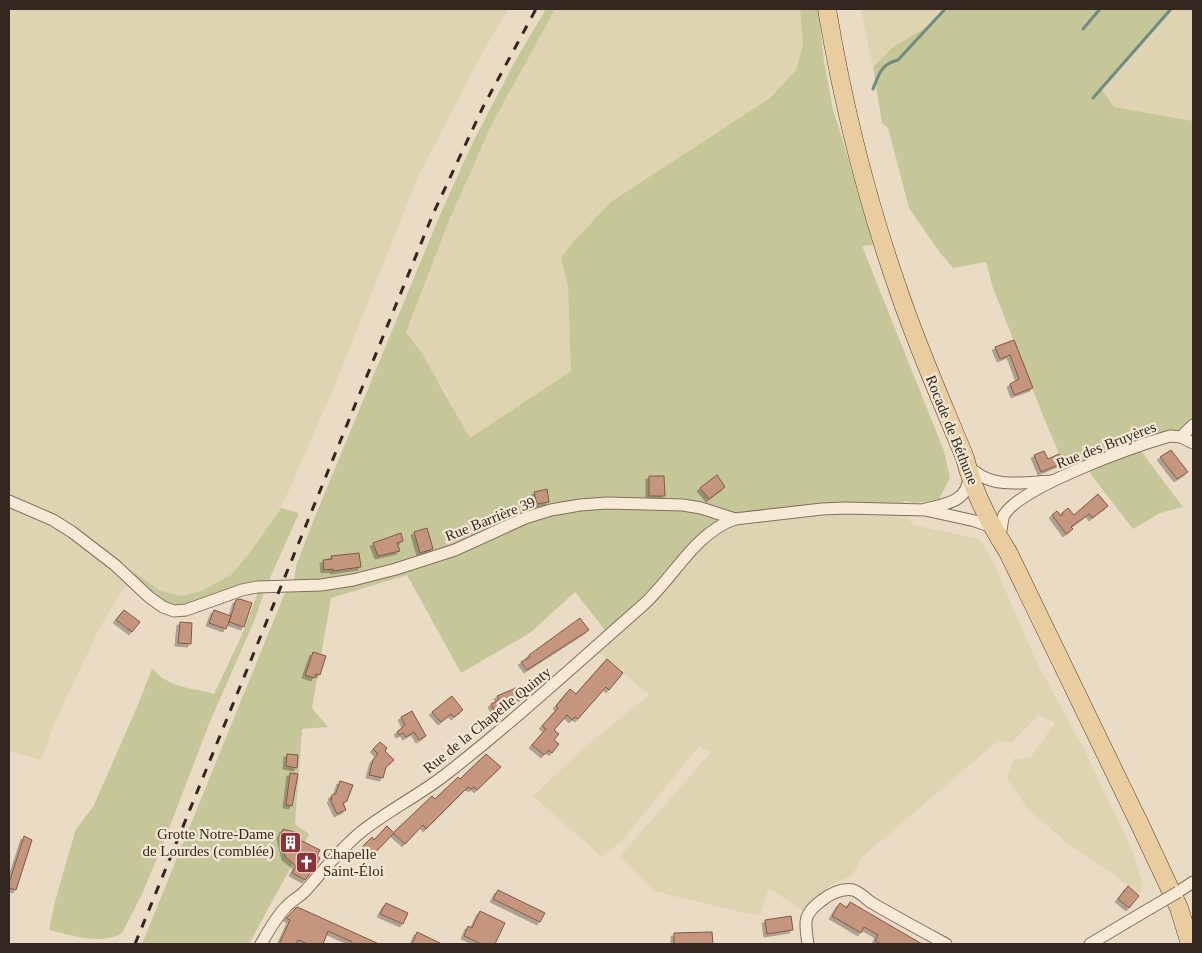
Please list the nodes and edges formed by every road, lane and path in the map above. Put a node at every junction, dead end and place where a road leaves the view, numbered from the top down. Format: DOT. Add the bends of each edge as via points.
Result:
graph roads {
  1 [pos="827,9"];
  2 [pos="1193,425"];
  3 [pos="1181,437"];
  4 [pos="1193,443"];
  5 [pos="969,468"];
  6 [pos="1054,481"];
  7 [pos="9,501"];
  8 [pos="925,510"];
  9 [pos="735,519"];
  10 [pos="998,531"];
  11 [pos="1141,827"];
  12 [pos="1193,882"];
  13 [pos="261,944"];
  14 [pos="808,944"];
  15 [pos="946,944"];
  16 [pos="1090,944"];
  17 [pos="1179,944"];
  18 [pos="1190,944"];
  1 -- 5 [label="main road, Rocade de Béthune" via="849,121 881,236 914,333"];
  2 -- 3 [label="street, Rue des Bruyères"];
  3 -- 4 [label="street"];
  3 -- 6 [label="street, Rue des Bruyères" via="1159,439"];
  5 -- 6 [label="street, Rue des Bruyères" via="980,477 1009,484"];
  5 -- 8 [label="street, Rue Barrière 39" via="969,484 963,494 948,504"];
  5 -- 10 [label="main road, Rocade de Béthune"];
  6 -- 10 [label="street, Rue des Bruyères" via="1017,502 1003,516"];
  7 -- 9 [label="street, Rue Barrière 39" via="72,532 163,607 174,612 242,590 321,585 388,571 432,559 524,518 580,505 683,505"];
  8 -- 9 [label="street, Rue Barrière 39" via="846,508"];
  8 -- 10 [label="street, Rue Barrière 39" via="975,521"];
  9 -- 13 [label="street, Rue de la Chapelle Quinty" via="708,534 647,602 492,738 343,847 304,892 286,907"];
  10 -- 11 [label="main road, Rocade de Béthune"];
  11 -- 17 [label="main road, Rocade de Béthune"];
  11 -- 18 [label="main road, Rocade de Béthune" via="1179,908"];
  12 -- 16 [label="street, bridge"];
  14 -- 15 [label="street" via="804,921 807,915 828,896 846,889 855,890"];
}
